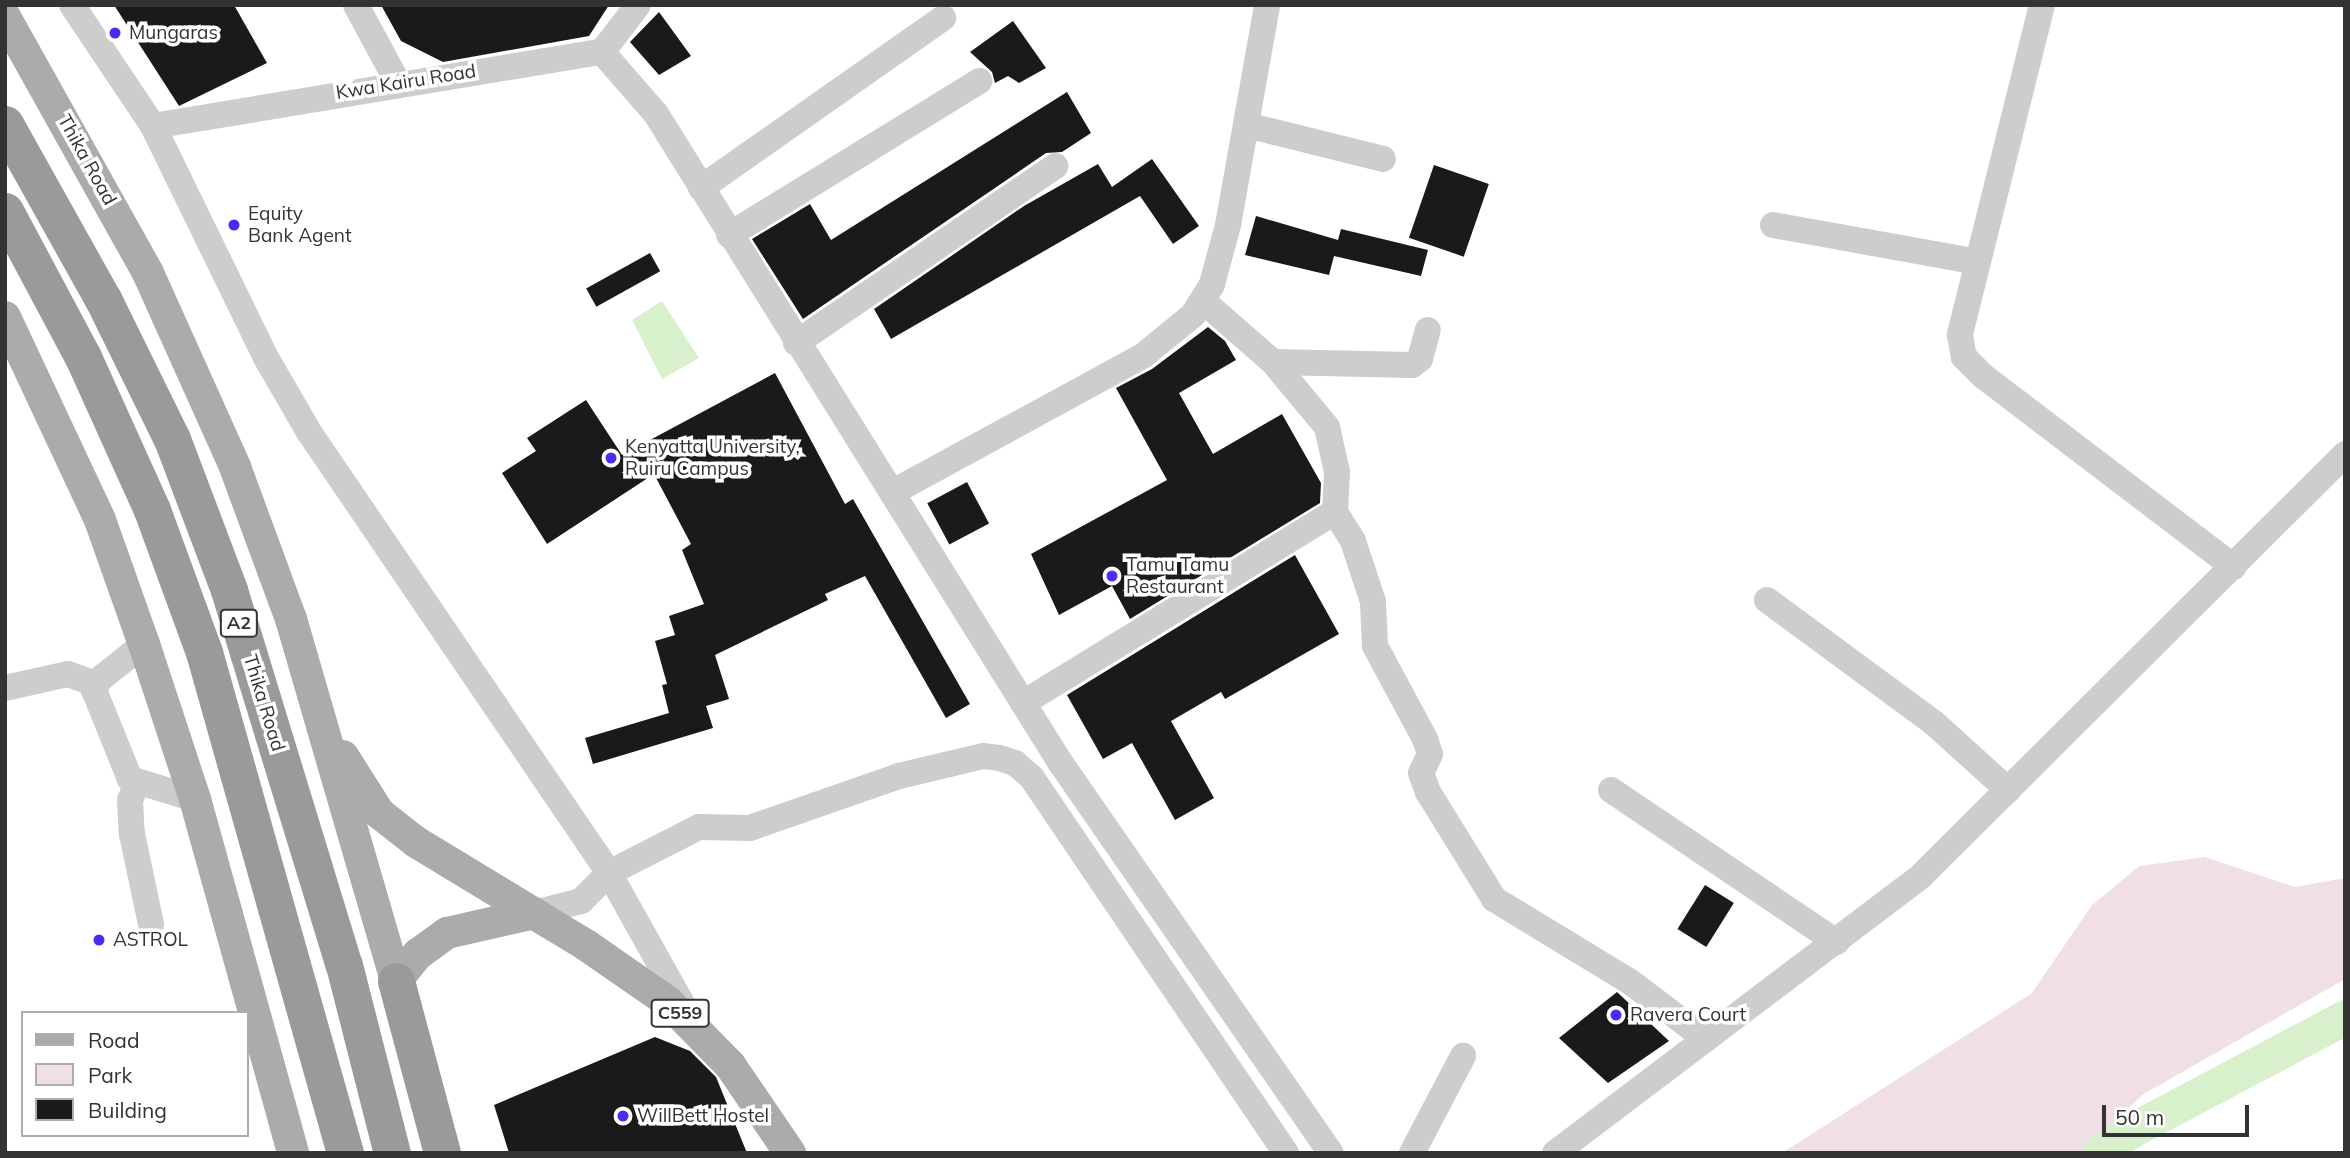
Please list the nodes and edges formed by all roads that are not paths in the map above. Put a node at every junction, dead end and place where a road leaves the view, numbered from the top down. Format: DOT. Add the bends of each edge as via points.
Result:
graph roads {
  1 [pos="72,5"];
  2 [pos="356,5"];
  3 [pos="638,5"];
  4 [pos="1267,5"];
  5 [pos="2042,5"];
  6 [pos="5,17"];
  7 [pos="943,18"];
  8 [pos="602,52"];
  9 [pos="979,81"];
  10 [pos="398,83"];
  11 [pos="5,124"];
  12 [pos="1246,125"];
  13 [pos="153,126"];
  14 [pos="1383,159"];
  15 [pos="1055,166"];
  16 [pos="701,188"];
  17 [pos="5,211"];
  18 [pos="1773,225"];
  19 [pos="729,234"];
  20 [pos="1978,262"];
  21 [pos="1202,300"];
  22 [pos="5,317"];
  23 [pos="1428,330"];
  24 [pos="796,342"];
  25 [pos="1273,362"];
  26 [pos="2345,454"];
  27 [pos="893,492"];
  28 [pos="1335,512"];
  29 [pos="2234,568"];
  30 [pos="1766,600"];
  31 [pos="144,644"];
  32 [pos="96,684"];
  33 [pos="5,688"];
  34 [pos="1023,703"];
  35 [pos="324,726"];
  36 [pos="137,783"];
  37 [pos="1611,790"];
  38 [pos="2008,790"];
  39 [pos="195,799"];
  40 [pos="608,873"];
  41 [pos="534,913"];
  42 [pos="151,923"];
  43 [pos="1836,942"];
  44 [pos="396,981"];
  45 [pos="695,1028"];
  46 [pos="1706,1039"];
  47 [pos="1463,1056"];
  48 [pos="293,1153"];
  49 [pos="345,1153"];
  50 [pos="392,1153"];
  51 [pos="442,1153"];
  52 [pos="790,1153"];
  53 [pos="1286,1153"];
  54 [pos="1331,1153"];
  55 [pos="1412,1153"];
  56 [pos="1555,1153"];
  1 -- 13 [label="street"];
  2 -- 10 [label="street"];
  3 -- 8 [label="street"];
  4 -- 12 [label="street"];
  5 -- 20 [label="street"];
  6 -- 35 [label="main road, Thika Road" via="123,226 202,388 291,619"];
  7 -- 16 [label="street"];
  8 -- 10 [label="street, Kwa Kairu Road"];
  8 -- 16 [label="street" via="656,114"];
  9 -- 19 [label="street"];
  10 -- 13 [label="street, Kwa Kairu Road"];
  11 -- 50 [label="highway, Thika Road / A2" via="103,299 172,439 229,590 344,965"];
  12 -- 14 [label="street"];
  12 -- 21 [label="street" via="1228,225 1212,284"];
  13 -- 40 [label="street" via="265,356 309,432"];
  15 -- 24 [label="street"];
  16 -- 19 [label="street"];
  17 -- 49 [label="highway, A2" via="83,357 152,510 195,626"];
  18 -- 20 [label="street"];
  19 -- 24 [label="street"];
  20 -- 29 [label="street" via="1960,335 1964,356 1983,376"];
  21 -- 25 [label="street"];
  21 -- 27 [label="street" via="1193,315 1144,355"];
  22 -- 31 [label="main road" via="100,520"];
  23 -- 25 [label="street" via="1420,359 1412,365"];
  24 -- 27 [label="street"];
  25 -- 28 [label="street" via="1327,427 1337,472"];
  26 -- 29 [label="street"];
  27 -- 34 [label="street"];
  28 -- 34 [label="street"];
  28 -- 46 [label="street" via="1353,541 1373,603 1375,646 1430,754 1421,773 1428,792 1494,899 1629,981"];
  29 -- 38 [label="street"];
  30 -- 38 [label="street" via="1934,723"];
  31 -- 32 [label="street"];
  31 -- 39 [label="main road"];
  32 -- 33 [label="street" via="68,674"];
  32 -- 36 [label="street" via="94,690 126,773"];
  34 -- 54 [label="street"];
  35 -- 41 [label="main road" via="379,813 416,842"];
  35 -- 44 [label="main road, Thika Road"];
  36 -- 39 [label="street"];
  36 -- 42 [label="street" via="130,800 132,834"];
  37 -- 43 [label="street"];
  38 -- 43 [label="street" via="1922,875"];
  39 -- 48 [label="main road"];
  40 -- 41 [label="street" via="581,901"];
  40 -- 45 [label="street"];
  40 -- 53 [label="street" via="699,827 750,828 951,763 983,757 1015,763 1032,778"];
  41 -- 44 [label="main road" via="447,933 418,954"];
  41 -- 45 [label="main road, C559" via="628,972"];
  43 -- 46 [label="street"];
  44 -- 51 [label="highway"];
  45 -- 52 [label="main road, C559" via="730,1065"];
  46 -- 56 [label="street"];
  47 -- 55 [label="street"];
}
